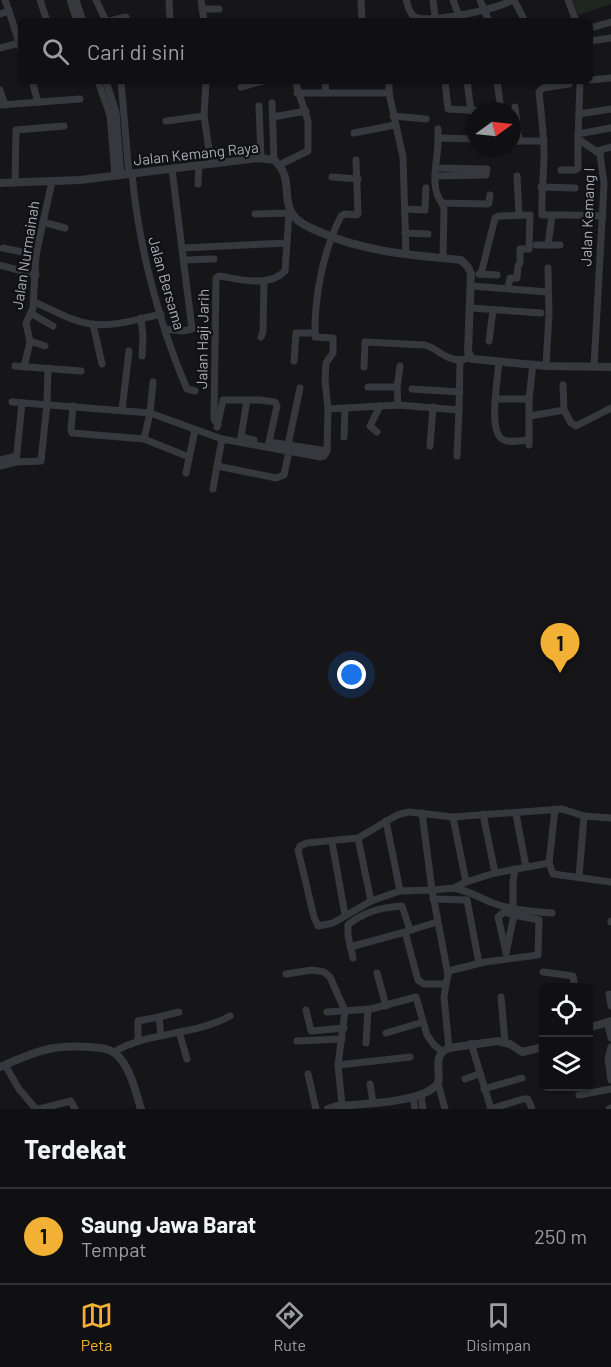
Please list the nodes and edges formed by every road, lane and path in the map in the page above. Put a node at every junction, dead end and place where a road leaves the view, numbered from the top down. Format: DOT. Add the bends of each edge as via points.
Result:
graph roads {
  1 [pos="5,0"];
  2 [pos="40,0"];
  3 [pos="70,0"];
  4 [pos="76,0"];
  5 [pos="97,0"];
  6 [pos="169,0"];
  7 [pos="201,0"];
  8 [pos="361,0"];
  9 [pos="406,0"];
  10 [pos="433,0"];
  11 [pos="453,0"];
  12 [pos="480,0"];
  13 [pos="513,0"];
  14 [pos="568,0"];
  15 [pos="202,9"];
  16 [pos="219,9"];
  17 [pos="485,10"];
  18 [pos="9,11"];
  19 [pos="0,14"];
  20 [pos="126,17"];
  21 [pos="46,18"];
  22 [pos="76,18"];
  23 [pos="82,18"];
  24 [pos="106,18"];
  25 [pos="121,18"];
  26 [pos="170,18"];
  27 [pos="204,18"];
  28 [pos="362,18"];
  29 [pos="426,18"];
  30 [pos="437,18"];
  31 [pos="460,18"];
  32 [pos="488,18"];
  33 [pos="523,18"];
  34 [pos="575,18"];
  35 [pos="611,22"];
  36 [pos="593,27"];
  37 [pos="611,38"];
  38 [pos="18,40"];
  39 [pos="593,41"];
  40 [pos="18,46"];
  41 [pos="0,48"];
  42 [pos="611,78"];
  43 [pos="593,80"];
  44 [pos="33,84"];
  45 [pos="100,84"];
  46 [pos="107,84"];
  47 [pos="121,84"];
  48 [pos="206,84"];
  49 [pos="252,84"];
  50 [pos="296,84"];
  51 [pos="325,84"];
  52 [pos="389,84"];
  53 [pos="445,84"];
  54 [pos="467,84"];
  55 [pos="496,84"];
  56 [pos="569,84"];
  57 [pos="581,84"];
  58 [pos="241,87"];
  59 [pos="0,90"];
  60 [pos="297,93"];
  61 [pos="326,93"];
  62 [pos="389,93"];
  63 [pos="80,99"];
  64 [pos="38,102"];
  65 [pos="470,102"];
  66 [pos="500,102"];
  67 [pos="272,103"];
  68 [pos="3,105"];
  69 [pos="259,106"];
  70 [pos="112,108"];
  71 [pos="611,109"];
  72 [pos="306,111"];
  73 [pos="467,111"];
  74 [pos="579,114"];
  75 [pos="204,116"];
  76 [pos="393,116"];
  77 [pos="273,117"];
  78 [pos="426,118"];
  79 [pos="166,121"];
  80 [pos="395,125"];
  81 [pos="64,126"];
  82 [pos="611,128"];
  83 [pos="438,129"];
  84 [pos="354,133"];
  85 [pos="578,136"];
  86 [pos="438,138"];
  87 [pos="467,139"];
  88 [pos="521,141"];
  89 [pos="544,141"];
  90 [pos="611,147"];
  91 [pos="597,151"];
  92 [pos="261,158"];
  93 [pos="356,160"];
  94 [pos="277,162"];
  95 [pos="211,163"];
  96 [pos="199,165"];
  97 [pos="172,169"];
  98 [pos="561,170"];
  99 [pos="436,172"];
  100 [pos="124,175"];
  101 [pos="517,176"];
  102 [pos="332,177"];
  103 [pos="358,179"];
  104 [pos="52,182"];
  105 [pos="0,183"];
  106 [pos="15,183"];
  107 [pos="198,184"];
  108 [pos="608,184"];
  109 [pos="541,187"];
  110 [pos="426,188"];
  111 [pos="575,188"];
  112 [pos="490,195"];
  113 [pos="442,203"];
  114 [pos="405,209"];
  115 [pos="290,213"];
  116 [pos="255,214"];
  117 [pos="519,215"];
  118 [pos="552,216"];
  119 [pos="43,222"];
  120 [pos="606,222"];
  121 [pos="65,228"];
  122 [pos="405,233"];
  123 [pos="428,234"];
  124 [pos="332,237"];
  125 [pos="287,243"];
  126 [pos="536,245"];
  127 [pos="548,245"];
  128 [pos="560,245"];
  129 [pos="3,248"];
  130 [pos="183,248"];
  131 [pos="406,254"];
  132 [pos="36,255"];
  133 [pos="443,258"];
  134 [pos="214,259"];
  135 [pos="184,260"];
  136 [pos="0,265"];
  137 [pos="548,268"];
  138 [pos="471,274"];
  139 [pos="481,274"];
  140 [pos="36,275"];
  141 [pos="497,275"];
  142 [pos="264,281"];
  143 [pos="471,286"];
  144 [pos="508,288"];
  145 [pos="548,292"];
  146 [pos="34,302"];
  147 [pos="471,308"];
  148 [pos="493,310"];
  149 [pos="541,313"];
  150 [pos="32,314"];
  151 [pos="161,314"];
  152 [pos="141,318"];
  153 [pos="93,324"];
  154 [pos="52,326"];
  155 [pos="165,329"];
  156 [pos="315,333"];
  157 [pos="261,337"];
  158 [pos="30,341"];
  159 [pos="489,341"];
  160 [pos="45,346"];
  161 [pos="129,351"];
  162 [pos="142,356"];
  163 [pos="470,358"];
  164 [pos="460,360"];
  165 [pos="294,361"];
  166 [pos="499,362"];
  167 [pos="102,364"];
  168 [pos="533,364"];
  169 [pos="15,366"];
  170 [pos="400,366"];
  171 [pos="546,366"];
  172 [pos="24,367"];
  173 [pos="364,367"];
  174 [pos="594,367"];
  175 [pos="611,367"];
  176 [pos="48,369"];
  177 [pos="81,371"];
  178 [pos="153,382"];
  179 [pos="563,385"];
  180 [pos="368,387"];
  181 [pos="397,387"];
  182 [pos="300,388"];
  183 [pos="412,389"];
  184 [pos="195,391"];
  185 [pos="460,392"];
  186 [pos="496,399"];
  187 [pos="530,399"];
  188 [pos="247,400"];
  189 [pos="12,402"];
  190 [pos="22,403"];
  191 [pos="47,404"];
  192 [pos="398,405"];
  193 [pos="73,406"];
  194 [pos="380,406"];
  195 [pos="433,407"];
  196 [pos="611,408"];
  197 [pos="328,409"];
  198 [pos="345,409"];
  199 [pos="122,410"];
  200 [pos="459,410"];
  201 [pos="564,410"];
  202 [pos="150,413"];
  203 [pos="530,416"];
  204 [pos="218,425"];
  205 [pos="195,430"];
  206 [pos="377,432"];
  207 [pos="344,437"];
  208 [pos="219,438"];
  209 [pos="144,439"];
  210 [pos="269,442"];
  211 [pos="430,446"];
  212 [pos="289,448"];
  213 [pos="457,456"];
  214 [pos="189,457"];
  215 [pos="16,459"];
  216 [pos="0,460"];
  217 [pos="0,466"];
  218 [pos="217,466"];
  219 [pos="186,473"];
  220 [pos="213,489"];
  221 [pos="555,809"];
  222 [pos="422,813"];
  223 [pos="483,814"];
  224 [pos="516,814"];
  225 [pos="584,816"];
  226 [pos="453,817"];
  227 [pos="611,818"];
  228 [pos="386,820"];
  229 [pos="358,838"];
  230 [pos="332,842"];
  231 [pos="549,862"];
  232 [pos="526,867"];
  233 [pos="515,869"];
  234 [pos="495,873"];
  235 [pos="579,877"];
  236 [pos="466,882"];
  237 [pos="611,882"];
  238 [pos="454,888"];
  239 [pos="432,890"];
  240 [pos="400,891"];
  241 [pos="433,899"];
  242 [pos="371,901"];
  243 [pos="514,911"];
  244 [pos="552,913"];
  245 [pos="345,915"];
  246 [pos="437,922"];
  247 [pos="407,931"];
  248 [pos="350,947"];
  249 [pos="507,956"];
  250 [pos="353,958"];
  251 [pos="479,963"];
  252 [pos="448,971"];
  253 [pos="543,972"];
  254 [pos="377,973"];
  255 [pos="286,974"];
  256 [pos="574,983"];
  257 [pos="446,984"];
  258 [pos="609,994"];
  259 [pos="501,997"];
  260 [pos="386,1006"];
  261 [pos="611,1006"];
  262 [pos="368,1009"];
  263 [pos="306,1010"];
  264 [pos="345,1011"];
  265 [pos="179,1012"];
  266 [pos="327,1012"];
  267 [pos="230,1016"];
  268 [pos="159,1017"];
  269 [pos="609,1021"];
  270 [pos="423,1022"];
  271 [pos="593,1026"];
  272 [pos="344,1028"];
  273 [pos="180,1032"];
  274 [pos="386,1033"];
  275 [pos="161,1036"];
  276 [pos="611,1038"];
  277 [pos="342,1039"];
  278 [pos="138,1041"];
  279 [pos="297,1041"];
  280 [pos="505,1042"];
  281 [pos="366,1043"];
  282 [pos="471,1043"];
  283 [pos="611,1047"];
  284 [pos="539,1048"];
  285 [pos="445,1049"];
  286 [pos="114,1052"];
  287 [pos="410,1057"];
  288 [pos="187,1059"];
  289 [pos="338,1065"];
  290 [pos="3,1066"];
  291 [pos="308,1074"];
  292 [pos="479,1074"];
  293 [pos="522,1078"];
  294 [pos="465,1079"];
  295 [pos="611,1080"];
  296 [pos="438,1083"];
  297 [pos="370,1084"];
  298 [pos="484,1089"];
  299 [pos="611,1089"];
  300 [pos="579,1095"];
  301 [pos="417,1096"];
  302 [pos="373,1102"];
  303 [pos="346,1107"];
  304 [pos="37,1109"];
  305 [pos="75,1109"];
  306 [pos="141,1109"];
  307 [pos="316,1109"];
  308 [pos="328,1109"];
  309 [pos="415,1109"];
  310 [pos="423,1109"];
  311 [pos="445,1109"];
  312 [pos="490,1109"];
  313 [pos="532,1109"];
  1 -- 18 [label="street"];
  2 -- 21 [label="street"];
  3 -- 22 [label="street"];
  4 -- 23 [label="street"];
  5 -- 24 [label="street"];
  6 -- 26 [label="street"];
  7 -- 15 [label="street"];
  8 -- 28 [label="street"];
  9 -- 29 [label="street" via="415,17"];
  10 -- 30 [label="street"];
  11 -- 31 [label="street"];
  12 -- 17 [label="street"];
  13 -- 17 [label="street"];
  13 -- 33 [label="street"];
  14 -- 34 [label="street"];
  15 -- 16 [label="street"];
  15 -- 27 [label="street"];
  17 -- 31 [label="street"];
  17 -- 32 [label="street"];
  18 -- 19 [label="street"];
  18 -- 38 [label="street"];
  20 -- 25 [label="street"];
  35 -- 36 [label="street"];
  37 -- 39 [label="street"];
  40 -- 41 [label="street"];
  42 -- 43 [label="street"];
  44 -- 64 [label="street"];
  45 -- 70 [label="street"];
  46 -- 70 [label="street"];
  47 -- 100 [label="street"];
  48 -- 75 [label="street"];
  49 -- 58 [label="street"];
  50 -- 60 [label="street"];
  51 -- 61 [label="street"];
  52 -- 62 [label="street"];
  53 -- 73 [label="street" via="448,109"];
  54 -- 65 [label="street"];
  55 -- 66 [label="street"];
  56 -- 89 [label="street" via="543,88 540,92"];
  57 -- 74 [label="street"];
  59 -- 68 [label="street"];
  60 -- 61 [label="street"];
  60 -- 72 [label="street"];
  61 -- 62 [label="street"];
  62 -- 76 [label="street"];
  63 -- 64 [label="street"];
  64 -- 68 [label="street"];
  67 -- 77 [label="street"];
  69 -- 92 [label="street"];
  70 -- 100 [label="street"];
  71 -- 74 [label="street"];
  72 -- 77 [label="street"];
  72 -- 94 [label="street" via="308,151"];
  74 -- 85 [label="street"];
  75 -- 79 [label="street"];
  75 -- 95 [label="street"];
  76 -- 78 [label="street"];
  76 -- 80 [label="street"];
  77 -- 94 [label="street"];
  80 -- 84 [label="street"];
  80 -- 114 [label="street" via="403,157"];
  81 -- 106 [label="street" via="16,130"];
  82 -- 85 [label="street"];
  83 -- 86 [label="street"];
  85 -- 91 [label="street, Jalan Kemang I"];
  85 -- 98 [label="street" via="578,168"];
  86 -- 87 [label="street"];
  86 -- 99 [label="street"];
  88 -- 89 [label="street"];
  89 -- 109 [label="street"];
  90 -- 91 [label="street"];
  91 -- 108 [label="street, Jalan Kemang I"];
  92 -- 94 [label="street, Jalan Kemang Raya"];
  92 -- 95 [label="street, Jalan Kemang Raya"];
  93 -- 103 [label="street"];
  94 -- 115 [label="street, Jalan Kemang Raya" via="287,181"];
  95 -- 96 [label="street, Jalan Kemang Raya"];
  96 -- 97 [label="street, Jalan Kemang Raya"];
  96 -- 107 [label="street"];
  97 -- 100 [label="street, Jalan Kemang Raya"];
  97 -- 130 [label="street"];
  99 -- 99 [label="street" via="487,169 486,175"];
  99 -- 113 [label="street" via="437,195"];
  100 -- 104 [label="street, Jalan Kemang Raya"];
  100 -- 151 [label="street, Jalan Bersama"];
  101 -- 117 [label="street"];
  102 -- 103 [label="street"];
  103 -- 124 [label="street" via="358,214 342,214"];
  104 -- 106 [label="street, Jalan Kemang Raya"];
  104 -- 119 [label="street, Jalan Nurmainah"];
  105 -- 106 [label="street, Jalan Kemang Raya"];
  108 -- 120 [label="street, Jalan Kemang I"];
  109 -- 111 [label="street"];
  109 -- 118 [label="street" via="542,215"];
  110 -- 114 [label="street" via="425,210"];
  112 -- 113 [label="street" via="487,204"];
  113 -- 133 [label="street"];
  114 -- 122 [label="street"];
  115 -- 116 [label="street"];
  115 -- 124 [label="street"];
  115 -- 125 [label="street"];
  117 -- 139 [label="street" via="495,218"];
  117 -- 144 [label="street" via="530,215 529,249 520,249 517,278 510,278"];
  118 -- 120 [label="street"];
  118 -- 127 [label="street"];
  119 -- 121 [label="street"];
  119 -- 132 [label="street, Jalan Nurmainah"];
  120 -- 174 [label="street, Jalan Kemang I" via="598,269"];
  122 -- 123 [label="street"];
  122 -- 131 [label="street"];
  124 -- 131 [label="street" via="368,249"];
  124 -- 156 [label="street" via="319,290"];
  125 -- 130 [label="street"];
  125 -- 142 [label="street" via="285,271"];
  126 -- 127 [label="street"];
  127 -- 128 [label="street"];
  129 -- 132 [label="street"];
  130 -- 135 [label="street"];
  131 -- 133 [label="street"];
  132 -- 140 [label="street, Jalan Nurmainah"];
  133 -- 138 [label="street" via="461,260"];
  134 -- 135 [label="street"];
  135 -- 155 [label="street" via="192,329"];
  136 -- 140 [label="street"];
  137 -- 145 [label="street"];
  138 -- 139 [label="street"];
  138 -- 143 [label="street"];
  139 -- 141 [label="street"];
  140 -- 146 [label="street, Jalan Nurmainah"];
  142 -- 157 [label="street"];
  142 -- 204 [label="street, Jalan Haji Jarih" via="216,278 214,419"];
  143 -- 144 [label="street"];
  143 -- 147 [label="street"];
  144 -- 145 [label="street"];
  145 -- 171 [label="street"];
  146 -- 150 [label="street, Jalan Nurmainah"];
  146 -- 153 [label="street"];
  147 -- 148 [label="street"];
  147 -- 163 [label="street"];
  148 -- 149 [label="street"];
  148 -- 159 [label="street"];
  150 -- 154 [label="street"];
  150 -- 158 [label="street, Jalan Nurmainah" via="26,323"];
  151 -- 152 [label="street"];
  151 -- 155 [label="street, Jalan Bersama"];
  152 -- 153 [label="street"];
  152 -- 162 [label="street"];
  153 -- 167 [label="street"];
  155 -- 184 [label="street, Jalan Bersama" via="187,389"];
  156 -- 165 [label="street" via="296,333"];
  156 -- 197 [label="street" via="315,337 333,338 333,353 326,372"];
  158 -- 160 [label="street"];
  158 -- 172 [label="street, Jalan Nurmainah"];
  161 -- 199 [label="street"];
  163 -- 164 [label="street"];
  163 -- 166 [label="street"];
  164 -- 173 [label="street" via="424,345 365,342"];
  164 -- 185 [label="street"];
  166 -- 168 [label="street"];
  166 -- 186 [label="street"];
  168 -- 171 [label="street"];
  168 -- 187 [label="street"];
  169 -- 172 [label="street"];
  170 -- 181 [label="street"];
  171 -- 174 [label="street"];
  172 -- 176 [label="street"];
  174 -- 175 [label="street"];
  176 -- 177 [label="street"];
  176 -- 191 [label="street"];
  178 -- 202 [label="street"];
  179 -- 201 [label="street"];
  180 -- 181 [label="street"];
  181 -- 192 [label="street"];
  182 -- 212 [label="street"];
  183 -- 185 [label="street"];
  185 -- 200 [label="street"];
  186 -- 187 [label="street"];
  186 -- 203 [label="street" via="494,425 498,436 507,441 529,442"];
  187 -- 203 [label="street"];
  188 -- 204 [label="street" via="223,400"];
  188 -- 210 [label="street" via="241,437"];
  188 -- 210 [label="street" via="277,404"];
  189 -- 190 [label="street"];
  190 -- 191 [label="street"];
  190 -- 215 [label="street"];
  191 -- 193 [label="street"];
  191 -- 215 [label="street" via="42,459"];
  192 -- 194 [label="street"];
  192 -- 195 [label="street"];
  193 -- 199 [label="street"];
  193 -- 209 [label="street" via="72,433"];
  194 -- 198 [label="street"];
  194 -- 206 [label="street" via="370,426"];
  195 -- 200 [label="street"];
  195 -- 211 [label="street"];
  196 -- 201 [label="street" via="576,426"];
  197 -- 198 [label="street"];
  197 -- 212 [label="street" via="327,451"];
  198 -- 207 [label="street"];
  199 -- 202 [label="street"];
  200 -- 213 [label="street"];
  201 -- 203 [label="street"];
  202 -- 205 [label="street"];
  202 -- 209 [label="street"];
  204 -- 208 [label="street"];
  205 -- 208 [label="street"];
  205 -- 214 [label="street"];
  208 -- 212 [label="street"];
  208 -- 218 [label="street"];
  209 -- 214 [label="street"];
  210 -- 212 [label="street"];
  212 -- 218 [label="street" via="284,475 276,478"];
  214 -- 219 [label="street"];
  215 -- 216 [label="street"];
  215 -- 217 [label="street"];
  218 -- 220 [label="street"];
  221 -- 224 [label="street"];
  221 -- 225 [label="street"];
  221 -- 231 [label="street"];
  222 -- 226 [label="street"];
  222 -- 228 [label="street" via="402,813"];
  222 -- 239 [label="street"];
  223 -- 224 [label="street"];
  223 -- 226 [label="street"];
  223 -- 234 [label="street"];
  224 -- 232 [label="street"];
  225 -- 227 [label="street"];
  225 -- 235 [label="street"];
  226 -- 236 [label="street"];
  228 -- 229 [label="street"];
  228 -- 240 [label="street"];
  229 -- 230 [label="street"];
  229 -- 242 [label="street"];
  230 -- 245 [label="street"];
  230 -- 245 [label="street" via="307,843 298,850 316,924 321,927"];
  231 -- 232 [label="street"];
  231 -- 235 [label="street" via="553,874"];
  232 -- 233 [label="street"];
  233 -- 234 [label="street"];
  233 -- 243 [label="street"];
  234 -- 236 [label="street"];
  235 -- 237 [label="street"];
  236 -- 238 [label="street"];
  238 -- 239 [label="street"];
  238 -- 243 [label="street"];
  239 -- 240 [label="street"];
  239 -- 241 [label="street"];
  240 -- 242 [label="street"];
  241 -- 246 [label="street"];
  241 -- 251 [label="street" via="467,900"];
  242 -- 245 [label="street"];
  243 -- 244 [label="street"];
  243 -- 249 [label="street"];
  243 -- 249 [label="street" via="498,917"];
  243 -- 249 [label="street" via="539,920 538,955"];
  246 -- 247 [label="street"];
  246 -- 252 [label="street"];
  247 -- 248 [label="street"];
  247 -- 248 [label="street" via="402,906 385,907 348,925"];
  247 -- 257 [label="street" via="418,980 424,984"];
  248 -- 250 [label="street"];
  249 -- 251 [label="street"];
  251 -- 252 [label="street"];
  252 -- 257 [label="street"];
  253 -- 256 [label="street" via="573,976"];
  254 -- 260 [label="street"];
  255 -- 264 [label="street" via="305,970 328,974"];
  257 -- 285 [label="street"];
  258 -- 261 [label="street"];
  259 -- 280 [label="street"];
  260 -- 262 [label="street"];
  260 -- 270 [label="street" via="416,997"];
  262 -- 264 [label="street"];
  262 -- 281 [label="street"];
  263 -- 272 [label="street" via="311,1031"];
  264 -- 266 [label="street"];
  264 -- 272 [label="street"];
  265 -- 268 [label="street"];
  267 -- 273 [label="street"];
  268 -- 275 [label="street"];
  268 -- 278 [label="street" via="138,1021"];
  269 -- 271 [label="street"];
  269 -- 276 [label="street"];
  270 -- 274 [label="street"];
  270 -- 285 [label="street" via="430,1040"];
  272 -- 277 [label="street"];
  273 -- 275 [label="street"];
  273 -- 288 [label="street"];
  275 -- 278 [label="street"];
  277 -- 279 [label="street"];
  277 -- 289 [label="street"];
  278 -- 286 [label="street"];
  280 -- 282 [label="street"];
  280 -- 284 [label="street" via="522,1052"];
  282 -- 285 [label="street"];
  282 -- 292 [label="street"];
  283 -- 295 [label="street"];
  285 -- 296 [label="street" via="437,1060"];
  286 -- 290 [label="street" via="62,1045"];
  286 -- 306 [label="street" via="124,1065"];
  287 -- 289 [label="street"];
  289 -- 303 [label="street"];
  290 -- 304 [label="street"];
  291 -- 307 [label="street"];
  292 -- 294 [label="street"];
  292 -- 298 [label="street"];
  293 -- 298 [label="street"];
  296 -- 301 [label="street"];
  296 -- 311 [label="street"];
  297 -- 302 [label="street"];
  298 -- 312 [label="street"];
  299 -- 300 [label="street"];
  301 -- 302 [label="street"];
  301 -- 309 [label="street"];
  301 -- 310 [label="street"];
  302 -- 303 [label="street"];
  303 -- 308 [label="street"];
  304 -- 305 [label="street" via="71,1101"];
  312 -- 313 [label="street" via="523,1098 528,1099"];
}
